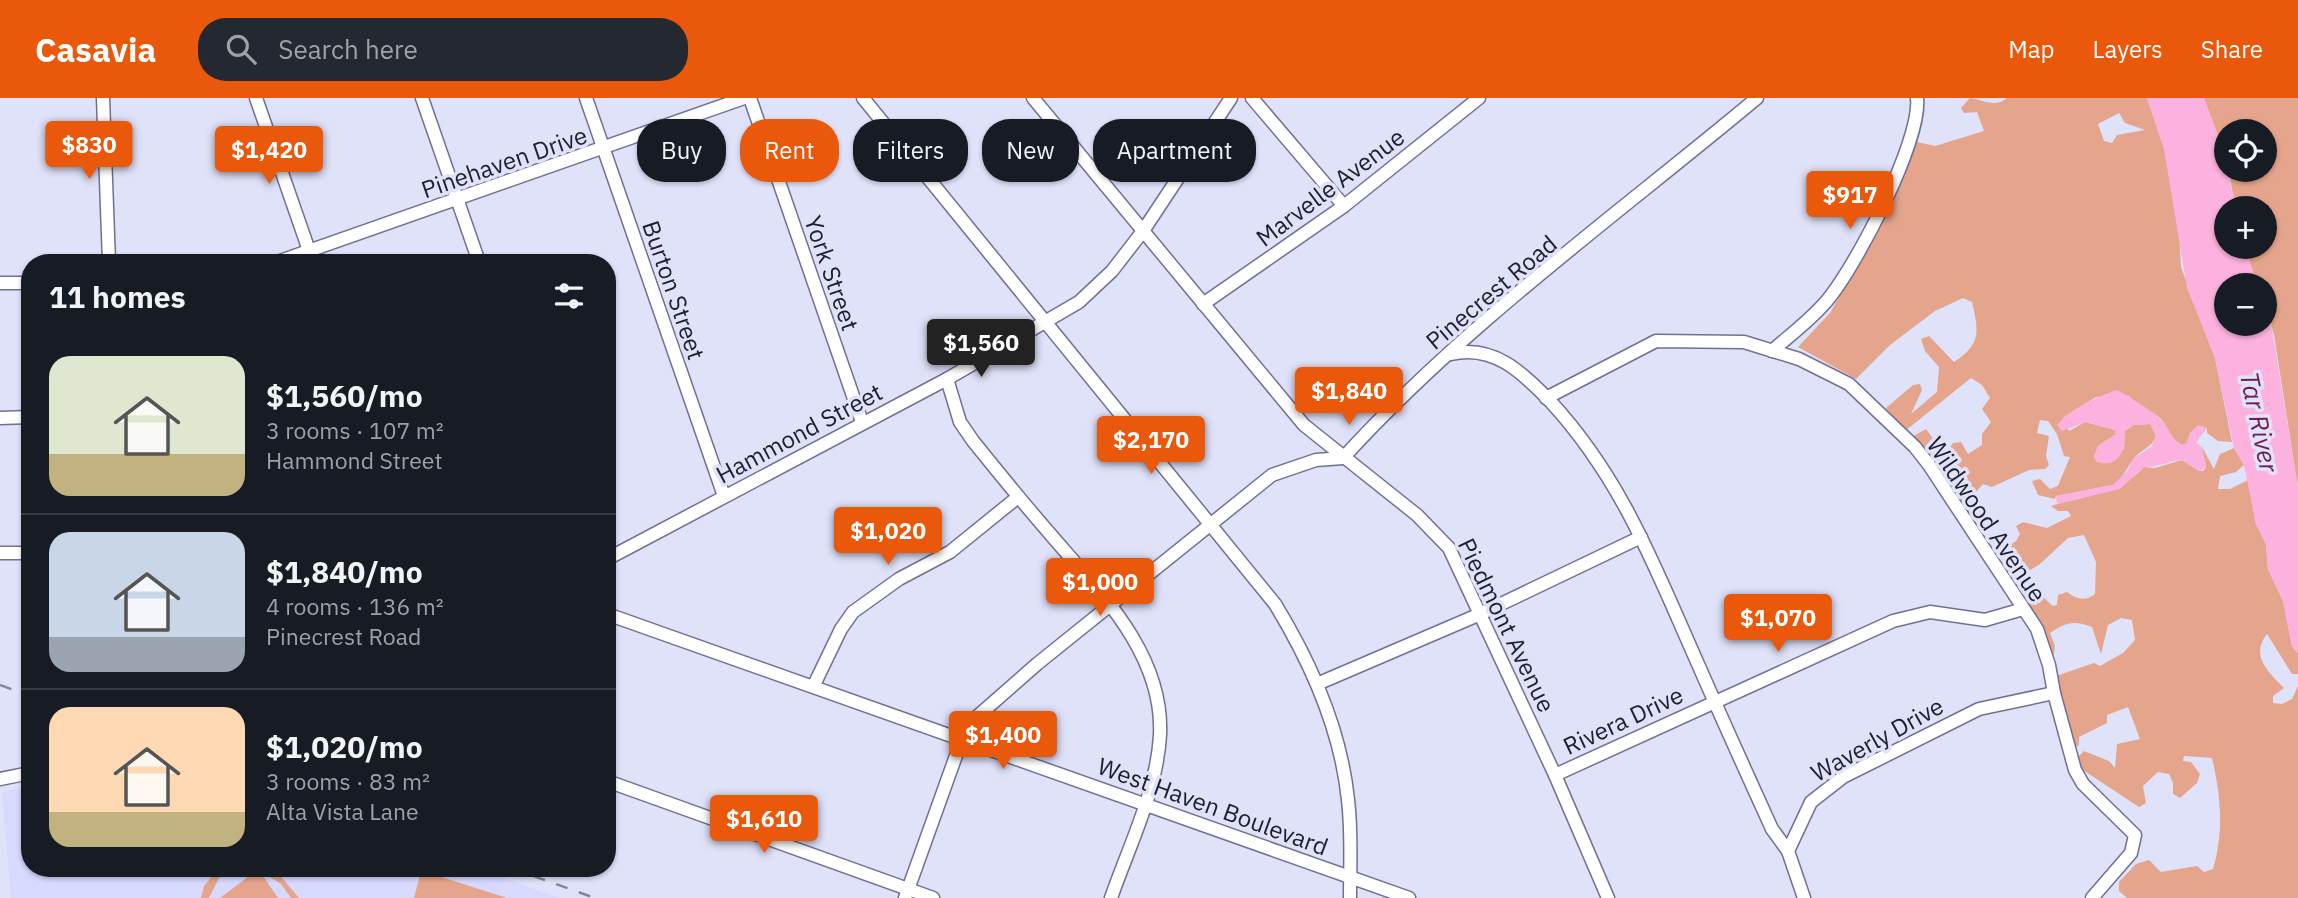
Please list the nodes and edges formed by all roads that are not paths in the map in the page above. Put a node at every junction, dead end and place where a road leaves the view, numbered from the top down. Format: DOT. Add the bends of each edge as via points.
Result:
graph roads {
  1 [pos="103,98"];
  2 [pos="256,98"];
  3 [pos="422,98"];
  4 [pos="586,98"];
  5 [pos="744,98"];
  6 [pos="750,98"];
  7 [pos="863,98"];
  8 [pos="1033,98"];
  9 [pos="1231,98"];
  10 [pos="1252,98"];
  11 [pos="1479,98"];
  12 [pos="1756,98"];
  13 [pos="1917,98"];
  14 [pos="603,150"];
  15 [pos="458,201"];
  16 [pos="1344,206"];
  17 [pos="1143,231"];
  18 [pos="109,254"];
  19 [pos="311,254"];
  20 [pos="320,254"];
  21 [pos="476,254"];
  22 [pos="0,283"];
  23 [pos="21,283"];
  24 [pos="1203,304"];
  25 [pos="1049,323"];
  26 [pos="1772,351"];
  27 [pos="1447,355"];
  28 [pos="947,379"];
  29 [pos="1546,398"];
  30 [pos="21,417"];
  31 [pos="0,418"];
  32 [pos="862,422"];
  33 [pos="1343,458"];
  34 [pos="724,496"];
  35 [pos="1018,496"];
  36 [pos="1211,523"];
  37 [pos="1641,537"];
  38 [pos="0,553"];
  39 [pos="21,553"];
  40 [pos="616,554"];
  41 [pos="1111,605"];
  42 [pos="2023,608"];
  43 [pos="1478,615"];
  44 [pos="616,617"];
  45 [pos="1318,684"];
  46 [pos="814,685"];
  47 [pos="2054,693"];
  48 [pos="1714,701"];
  49 [pos="962,739"];
  50 [pos="21,775"];
  51 [pos="1555,775"];
  52 [pos="0,779"];
  53 [pos="616,784"];
  54 [pos="1144,803"];
  55 [pos="1788,851"];
  56 [pos="1350,877"];
  57 [pos="1802,892"];
  58 [pos="907,894"];
  59 [pos="933,898"];
  60 [pos="1111,898"];
  61 [pos="1350,898"];
  62 [pos="1409,898"];
  63 [pos="1608,898"];
  64 [pos="2092,898"];
  1 -- 18 [label="street"];
  2 -- 19 [label="street"];
  3 -- 15 [label="street"];
  4 -- 14 [label="street, Burton Street"];
  5 -- 14 [label="street, Pinehaven Drive"];
  6 -- 32 [label="street, York Street"];
  7 -- 25 [label="street"];
  8 -- 17 [label="street, Piedmont Avenue"];
  9 -- 17 [label="street, Hammond Street"];
  10 -- 16 [label="street"];
  11 -- 16 [label="street, Marvelle Avenue"];
  12 -- 27 [label="street, Pinecrest Road"];
  13 -- 26 [label="street" via="1914,129 1892,184 1845,276 1824,304"];
  14 -- 15 [label="street, Pinehaven Drive"];
  14 -- 34 [label="street, Burton Street"];
  15 -- 20 [label="street, Pinehaven Drive"];
  15 -- 21 [label="street"];
  16 -- 24 [label="street, Marvelle Avenue"];
  17 -- 24 [label="street, Piedmont Avenue"];
  17 -- 25 [label="street, Hammond Street" via="1098,285"];
  22 -- 23 [label="street"];
  24 -- 33 [label="street, Piedmont Avenue" via="1304,425"];
  25 -- 28 [label="street, Hammond Street"];
  25 -- 36 [label="street"];
  26 -- 29 [label="street, Wildwood Avenue" via="1721,340 1656,341"];
  26 -- 42 [label="street, Wildwood Avenue" via="1849,384 1915,447"];
  27 -- 29 [label="street" via="1466,351 1498,356"];
  27 -- 33 [label="street, Pinecrest Road"];
  28 -- 32 [label="street, Hammond Street"];
  28 -- 35 [label="street" via="960,422"];
  29 -- 37 [label="street" via="1600,461"];
  30 -- 31 [label="street"];
  32 -- 34 [label="street, Hammond Street"];
  33 -- 36 [label="street" via="1316,460 1272,475"];
  33 -- 43 [label="street, Piedmont Avenue" via="1439,534"];
  34 -- 40 [label="street, Hammond Street"];
  35 -- 41 [label="street"];
  35 -- 46 [label="street" via="950,552 888,586 853,612"];
  36 -- 41 [label="street"];
  36 -- 45 [label="street" via="1275,604"];
  37 -- 43 [label="street"];
  37 -- 48 [label="street"];
  38 -- 39 [label="street"];
  41 -- 49 [label="street" via="962,729"];
  41 -- 54 [label="street" via="1140,653 1158,703 1160,736"];
  42 -- 47 [label="street, Wildwood Avenue" via="2043,646"];
  42 -- 48 [label="street, Rivera Drive" via="1984,620 1917,613"];
  43 -- 45 [label="street"];
  43 -- 51 [label="street, Piedmont Avenue"];
  44 -- 46 [label="street, West Haven Boulevard"];
  45 -- 56 [label="street" via="1348,798"];
  46 -- 49 [label="street, West Haven Boulevard"];
  47 -- 55 [label="street, Waverly Drive" via="1979,709 1843,777 1811,802"];
  47 -- 64 [label="street, Wildwood Avenue" via="2068,754 2079,777 2135,835 2130,853"];
  48 -- 51 [label="street, Rivera Drive"];
  48 -- 55 [label="street" via="1772,829"];
  49 -- 54 [label="street, West Haven Boulevard"];
  49 -- 58 [label="street"];
  50 -- 52 [label="street"];
  51 -- 63 [label="street, Piedmont Avenue"];
  53 -- 58 [label="street"];
  54 -- 56 [label="street, West Haven Boulevard"];
  54 -- 60 [label="street"];
  55 -- 57 [label="street"];
  56 -- 61 [label="street"];
  56 -- 62 [label="street, West Haven Boulevard"];
  58 -- 59 [label="street"];
}
